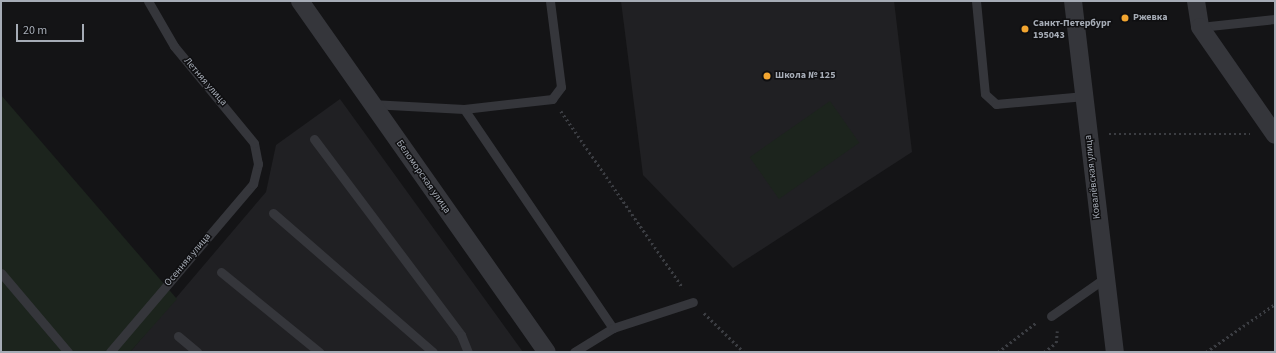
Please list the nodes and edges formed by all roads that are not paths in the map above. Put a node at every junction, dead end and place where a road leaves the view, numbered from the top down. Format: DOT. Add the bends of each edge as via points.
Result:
graph roads {
  1 [pos="148,1"];
  2 [pos="550,1"];
  3 [pos="976,1"];
  4 [pos="1073,1"];
  5 [pos="1196,1"];
  6 [pos="305,2"];
  7 [pos="1275,19"];
  8 [pos="1200,27"];
  9 [pos="1084,96"];
  10 [pos="370,104"];
  11 [pos="464,109"];
  12 [pos="1275,134"];
  13 [pos="314,139"];
  14 [pos="258,164"];
  15 [pos="273,213"];
  16 [pos="221,272"];
  17 [pos="1,273"];
  18 [pos="1105,278"];
  19 [pos="693,302"];
  20 [pos="1051,316"];
  21 [pos="613,328"];
  22 [pos="178,336"];
  23 [pos="68,352"];
  24 [pos="110,352"];
  25 [pos="197,352"];
  26 [pos="319,352"];
  27 [pos="433,352"];
  28 [pos="468,352"];
  29 [pos="547,352"];
  30 [pos="574,352"];
  31 [pos="1115,352"];
  1 -- 14 [label="lane, Летняя улица" via="174,46 254,143"];
  2 -- 11 [label="lane" via="561,87 552,98"];
  3 -- 9 [label="lane" via="985,94 996,104"];
  4 -- 9 [label="street, Ковалёвская улица"];
  5 -- 8 [label="street"];
  6 -- 10 [label="street, Беломорская улица"];
  7 -- 8 [label="lane"];
  8 -- 12 [label="street"];
  9 -- 18 [label="street, Ковалёвская улица"];
  10 -- 11 [label="lane"];
  10 -- 29 [label="street, Беломорская улица"];
  11 -- 21 [label="lane"];
  13 -- 28 [label="lane" via="461,335"];
  14 -- 24 [label="lane, Осенняя улица" via="253,184"];
  15 -- 27 [label="lane"];
  16 -- 26 [label="lane"];
  17 -- 23 [label="lane"];
  18 -- 20 [label="lane"];
  18 -- 31 [label="street, Ковалёвская улица"];
  19 -- 21 [label="lane"];
  21 -- 30 [label="lane"];
  22 -- 25 [label="lane"];
}
